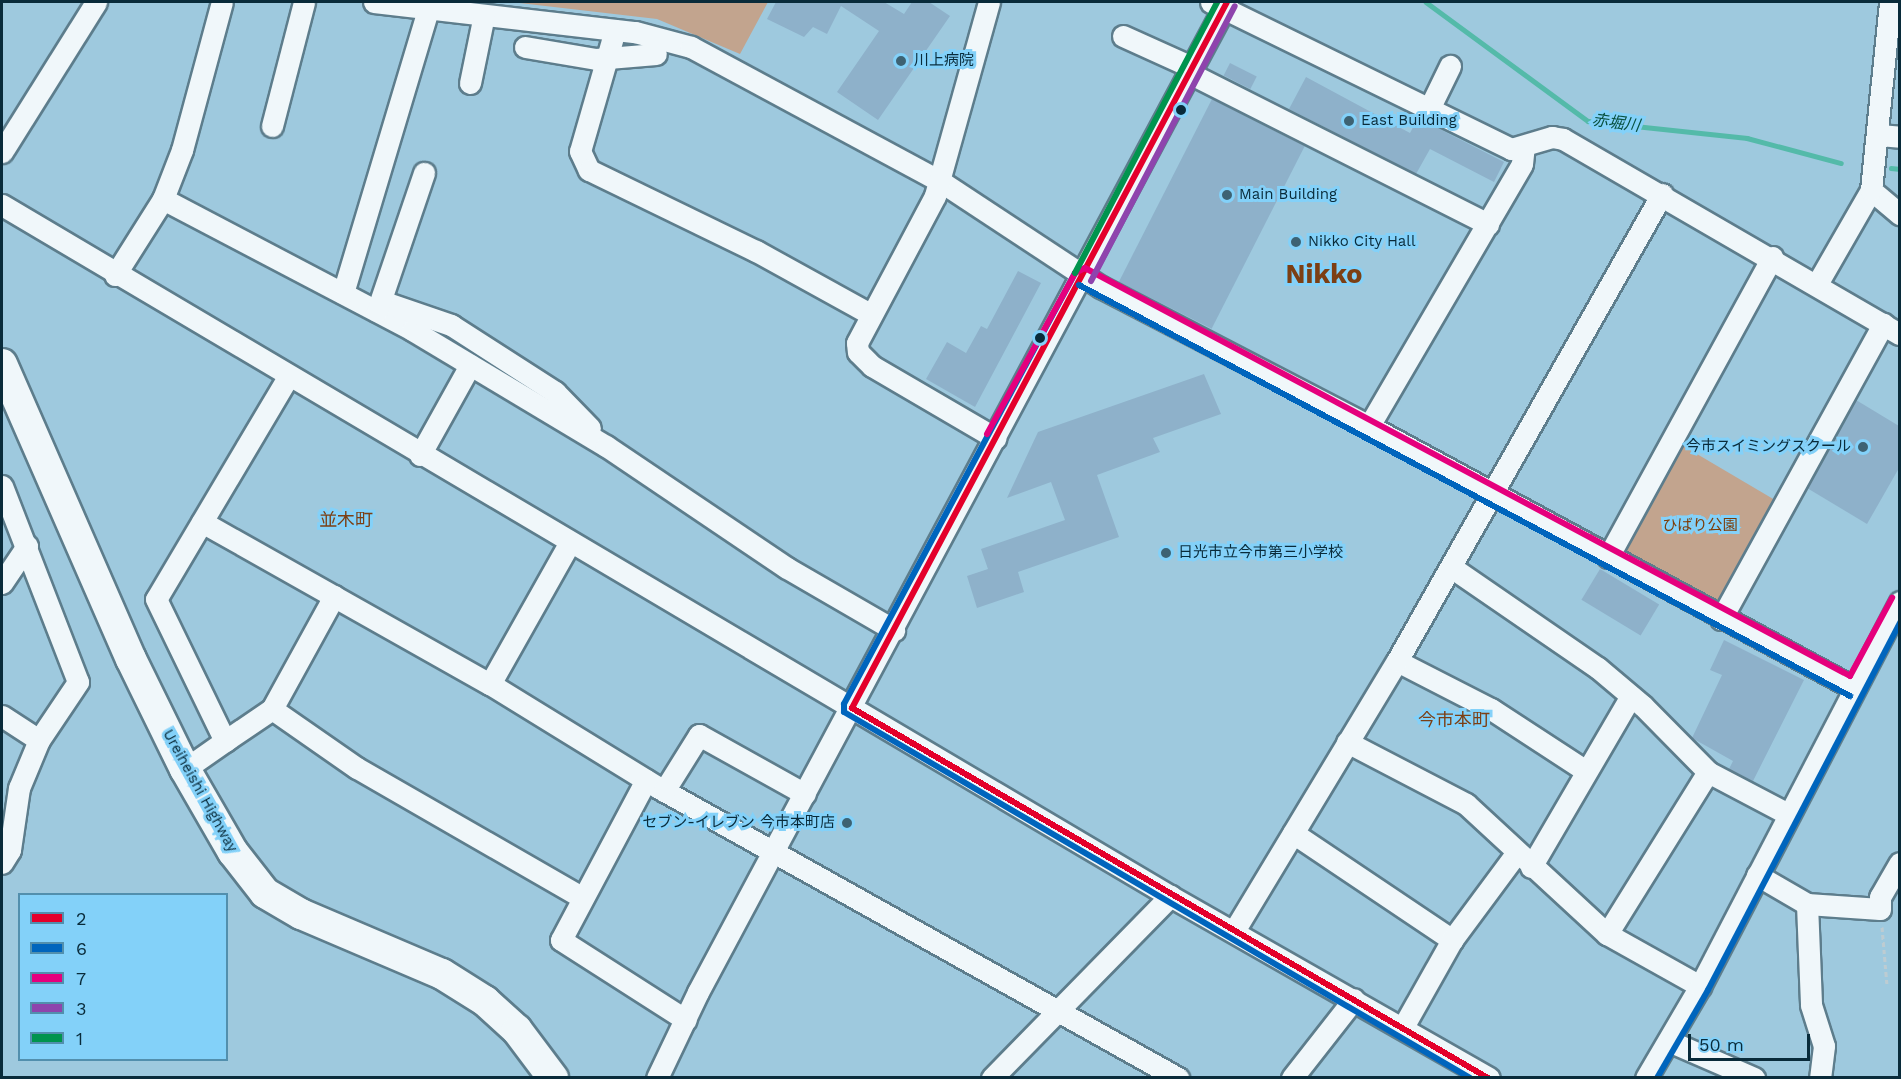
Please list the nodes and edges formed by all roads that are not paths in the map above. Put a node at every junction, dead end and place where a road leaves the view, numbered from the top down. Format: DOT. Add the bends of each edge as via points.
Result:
graph roads {
  1 [pos="96,2"];
  2 [pos="222,2"];
  3 [pos="304,2"];
  4 [pos="374,2"];
  5 [pos="989,2"];
  6 [pos="1890,2"];
  7 [pos="1221,4"];
  8 [pos="428,9"];
  9 [pos="484,15"];
  10 [pos="615,30"];
  11 [pos="1123,36"];
  12 [pos="525,47"];
  13 [pos="656,54"];
  14 [pos="609,59"];
  15 [pos="1450,66"];
  16 [pos="1193,71"];
  17 [pos="470,83"];
  18 [pos="1429,109"];
  19 [pos="272,126"];
  20 [pos="1889,136"];
  21 [pos="1524,146"];
  22 [pos="2,152"];
  23 [pos="424,173"];
  24 [pos="940,181"];
  25 [pos="1871,190"];
  26 [pos="1662,194"];
  27 [pos="163,199"];
  28 [pos="2,205"];
  29 [pos="1899,214"];
  30 [pos="1488,224"];
  31 [pos="1772,257"];
  32 [pos="115,275"];
  33 [pos="1083,277"];
  34 [pos="1818,284"];
  35 [pos="343,293"];
  36 [pos="379,306"];
  37 [pos="870,314"];
  38 [pos="1891,329"];
  39 [pos="2,364"];
  40 [pos="470,365"];
  41 [pos="288,378"];
  42 [pos="1369,426"];
  43 [pos="995,438"];
  44 [pos="606,446"];
  45 [pos="420,455"];
  46 [pos="2,486"];
  47 [pos="1493,493"];
  48 [pos="202,522"];
  49 [pos="570,542"];
  50 [pos="27,546"];
  51 [pos="1608,557"];
  52 [pos="1451,567"];
  53 [pos="2,583"];
  54 [pos="333,596"];
  55 [pos="1899,602"];
  56 [pos="1721,619"];
  57 [pos="894,630"];
  58 [pos="1397,661"];
  59 [pos="490,684"];
  60 [pos="1854,688"];
  61 [pos="1631,696"];
  62 [pos="852,708"];
  63 [pos="272,709"];
  64 [pos="2,716"];
  65 [pos="39,740"];
  66 [pos="225,741"];
  67 [pos="1347,741"];
  68 [pos="185,769"];
  69 [pos="1586,771"];
  70 [pos="1708,772"];
  71 [pos="655,786"];
  72 [pos="805,794"];
  73 [pos="1788,814"];
  74 [pos="1293,833"];
  75 [pos="773,852"];
  76 [pos="1524,859"];
  77 [pos="2,863"];
  78 [pos="1899,863"];
  79 [pos="1757,875"];
  80 [pos="1170,896"];
  81 [pos="581,897"];
  82 [pos="1807,904"];
  83 [pos="1234,931"];
  84 [pos="1607,934"];
  85 [pos="1452,940"];
  86 [pos="1700,986"];
  87 [pos="1354,999"];
  88 [pos="1060,1009"];
  89 [pos="686,1020"];
  90 [pos="1403,1027"];
  91 [pos="1670,1041"];
  92 [pos="553,1077"];
  93 [pos="657,1077"];
  94 [pos="992,1077"];
  95 [pos="1178,1077"];
  96 [pos="1292,1077"];
  97 [pos="1488,1077"];
  98 [pos="1646,1077"];
  99 [pos="1754,1077"];
  100 [pos="1820,1077"];
  1 -- 22 [label="street"];
  2 -- 27 [label="street" via="182,150"];
  3 -- 19 [label="street"];
  4 -- 8 [label="street"];
  5 -- 24 [label="street"];
  6 -- 20 [label="street"];
  7 -- 16 [label="street"];
  7 -- 18 [label="street"];
  8 -- 9 [label="street"];
  8 -- 35 [label="street"];
  9 -- 10 [label="street"];
  9 -- 17 [label="street"];
  10 -- 14 [label="street"];
  10 -- 24 [label="street" via="692,47"];
  11 -- 16 [label="street"];
  12 -- 14 [label="street"];
  13 -- 14 [label="street"];
  14 -- 37 [label="street" via="580,151 589,170 756,251"];
  15 -- 18 [label="street"];
  16 -- 30 [label="street"];
  16 -- 33 [label="street"];
  18 -- 21 [label="street" via="1511,149"];
  20 -- 25 [label="street"];
  21 -- 26 [label="street" via="1557,136"];
  21 -- 30 [label="street" via="1522,164"];
  23 -- 36 [label="street"];
  24 -- 33 [label="street"];
  24 -- 37 [label="street"];
  25 -- 29 [label="street"];
  25 -- 34 [label="street"];
  26 -- 31 [label="street"];
  26 -- 47 [label="street"];
  27 -- 32 [label="street"];
  27 -- 35 [label="street"];
  28 -- 32 [label="street"];
  30 -- 42 [label="street"];
  31 -- 34 [label="street"];
  31 -- 51 [label="street"];
  32 -- 41 [label="street"];
  33 -- 42 [label="street"];
  33 -- 43 [label="street"];
  34 -- 38 [label="street"];
  35 -- 36 [label="street"];
  36 -- 40 [label="street"];
  36 -- 44 [label="street" via="451,326 555,392"];
  37 -- 43 [label="street" via="858,352 872,366"];
  38 -- 56 [label="street"];
  39 -- 68 [label="highway, Ureiheishi Highway"];
  40 -- 44 [label="street"];
  40 -- 45 [label="street"];
  41 -- 45 [label="street"];
  41 -- 48 [label="street"];
  42 -- 47 [label="street"];
  43 -- 57 [label="street"];
  44 -- 57 [label="street" via="787,568"];
  45 -- 49 [label="street"];
  46 -- 50 [label="street"];
  47 -- 51 [label="street"];
  47 -- 52 [label="street"];
  48 -- 54 [label="street"];
  48 -- 66 [label="street" via="156,599"];
  49 -- 59 [label="street"];
  49 -- 62 [label="street"];
  50 -- 53 [label="street"];
  50 -- 65 [label="street" via="78,682"];
  51 -- 56 [label="street"];
  52 -- 58 [label="street"];
  52 -- 61 [label="street" via="1545,629"];
  54 -- 59 [label="street"];
  54 -- 63 [label="street"];
  55 -- 60 [label="street"];
  56 -- 60 [label="street"];
  57 -- 62 [label="street"];
  58 -- 67 [label="street"];
  58 -- 69 [label="street" via="1491,709"];
  59 -- 71 [label="street"];
  60 -- 73 [label="street"];
  61 -- 69 [label="street"];
  61 -- 70 [label="street"];
  62 -- 72 [label="street"];
  62 -- 80 [label="street"];
  63 -- 66 [label="street"];
  63 -- 81 [label="street" via="357,768"];
  64 -- 65 [label="street"];
  65 -- 77 [label="street" via="19,788 10,850"];
  66 -- 68 [label="street"];
  67 -- 74 [label="street"];
  67 -- 76 [label="street" via="1466,804"];
  68 -- 92 [label="highway, Ureiheishi Highway" via="233,852 265,893 301,914 442,974 486,1001 517,1030"];
  69 -- 76 [label="street"];
  70 -- 73 [label="street"];
  70 -- 84 [label="street"];
  71 -- 72 [label="street" via="699,735"];
  71 -- 75 [label="street"];
  71 -- 81 [label="street"];
  72 -- 75 [label="street"];
  73 -- 79 [label="street"];
  74 -- 83 [label="street"];
  74 -- 85 [label="street"];
  75 -- 88 [label="street"];
  75 -- 89 [label="street"];
  76 -- 84 [label="street"];
  76 -- 85 [label="street"];
  78 -- 82 [label="street" via="1880,897 1880,909"];
  79 -- 82 [label="street"];
  79 -- 86 [label="street"];
  80 -- 83 [label="street"];
  80 -- 88 [label="street"];
  81 -- 89 [label="street" via="561,940"];
  82 -- 100 [label="street" via="1810,1005 1824,1046"];
  83 -- 87 [label="street"];
  84 -- 86 [label="street"];
  85 -- 90 [label="street"];
  86 -- 91 [label="street"];
  87 -- 90 [label="street"];
  87 -- 96 [label="street"];
  88 -- 94 [label="street"];
  88 -- 95 [label="street"];
  89 -- 93 [label="street"];
  90 -- 97 [label="street"];
  91 -- 98 [label="street"];
  91 -- 99 [label="street"];
}
